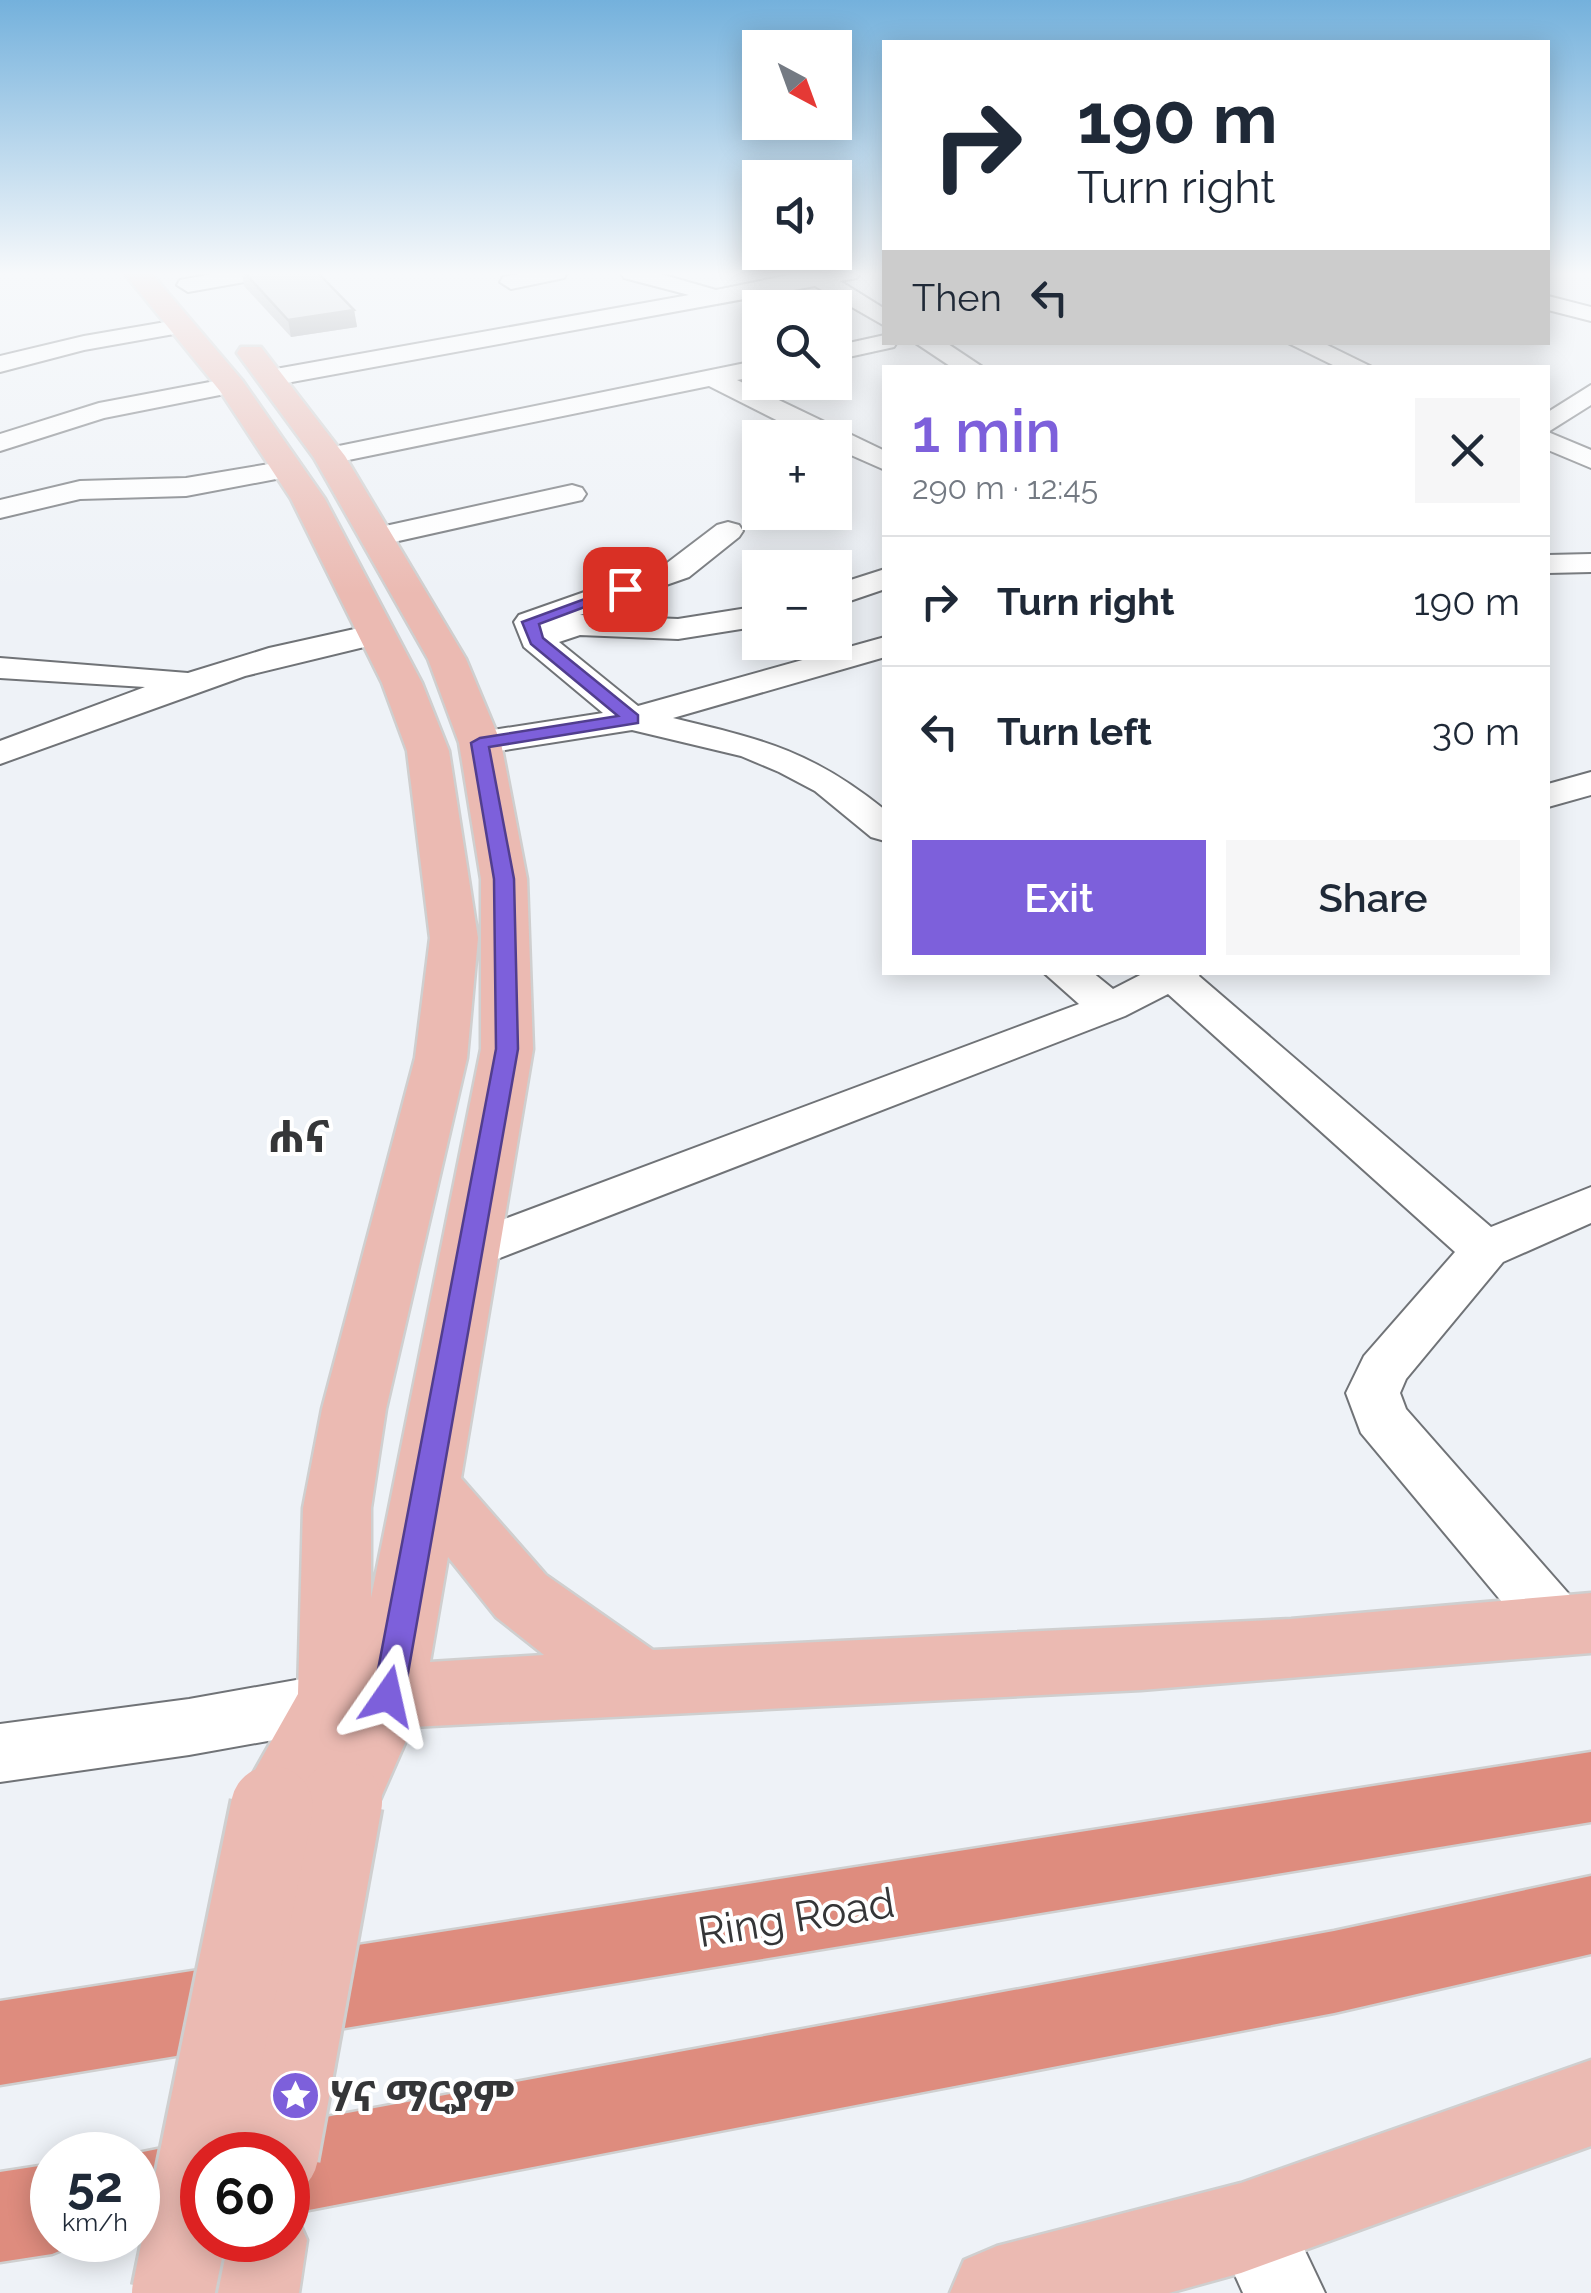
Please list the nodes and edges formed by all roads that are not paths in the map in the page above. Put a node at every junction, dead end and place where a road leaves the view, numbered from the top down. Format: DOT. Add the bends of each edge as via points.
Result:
graph roads {
  1 [pos="262,380"];
  2 [pos="702,380"];
  3 [pos="716,380"];
  4 [pos="1587,381"];
  5 [pos="251,382"];
  6 [pos="798,420"];
  7 [pos="1550,422"];
  8 [pos="1550,441"];
  9 [pos="0,443"];
  10 [pos="852,445"];
  11 [pos="882,459"];
  12 [pos="1591,460"];
  13 [pos="308,463"];
  14 [pos="572,494"];
  15 [pos="0,509"];
  16 [pos="728,530"];
  17 [pos="376,537"];
  18 [pos="1591,562"];
  19 [pos="1550,564"];
  20 [pos="882,579"];
  21 [pos="404,584"];
  22 [pos="852,590"];
  23 [pos="367,614"];
  24 [pos="742,619"];
  25 [pos="536,640"];
  26 [pos="882,649"];
  27 [pos="0,668"];
  28 [pos="198,680"];
  29 [pos="632,719"];
  30 [pos="480,743"];
  31 [pos="0,753"];
  32 [pos="1591,784"];
  33 [pos="1550,795"];
  34 [pos="882,828"];
  35 [pos="1068,975"];
  36 [pos="1174,975"];
  37 [pos="1177,975"];
  38 [pos="1110,1007"];
  39 [pos="1591,1204"];
  40 [pos="1485,1250"];
  41 [pos="470,1251"];
  42 [pos="429,1487"];
  43 [pos="1575,1625"];
  44 [pos="638,1680"];
  45 [pos="362,1698"];
  46 [pos="0,1753"];
  47 [pos="1591,1787"];
  48 [pos="306,1805"];
  49 [pos="1591,1915"];
  50 [pos="0,2043"];
  51 [pos="1591,2103"];
  52 [pos="279,2132"];
  53 [pos="310,2165"];
  54 [pos="30,2213"];
  55 [pos="0,2218"];
  56 [pos="1259,2248"];
  57 [pos="257,2262"];
  58 [pos="174,2293"];
  59 [pos="252,2293"];
  60 [pos="997,2293"];
  1 -- 5 [label="street"];
  2 -- 13 [label="street"];
  3 -- 6 [label="street"];
  4 -- 7 [label="street"];
  5 -- 9 [label="street" via="98,411"];
  5 -- 13 [label="main road"];
  8 -- 12 [label="street"];
  10 -- 11 [label="street"];
  13 -- 15 [label="street" via="186,487 80,490"];
  13 -- 17 [label="main road"];
  13 -- 23 [label="main road" via="308,499"];
  14 -- 17 [label="street"];
  16 -- 25 [label="street" via="678,570 530,622"];
  17 -- 21 [label="main road"];
  18 -- 19 [label="street"];
  20 -- 22 [label="street"];
  21 -- 23 [label="main road"];
  21 -- 30 [label="main road" via="446,659"];
  23 -- 28 [label="street" via="332,642"];
  23 -- 45 [label="main road" via="428,751 454,938 440,1058 354,1409 337,1508"];
  24 -- 25 [label="street" via="678,629 577,625"];
  25 -- 29 [label="street"];
  26 -- 29 [label="street"];
  27 -- 28 [label="street"];
  28 -- 31 [label="street"];
  29 -- 30 [label="street"];
  29 -- 34 [label="street" via="792,764 828,783"];
  30 -- 41 [label="main road" via="504,879 507,1049"];
  32 -- 33 [label="street"];
  35 -- 38 [label="street"];
  36 -- 38 [label="street"];
  37 -- 40 [label="street"];
  38 -- 41 [label="street"];
  39 -- 40 [label="street"];
  40 -- 43 [label="street" via="1383,1370 1373,1393 1381,1418"];
  41 -- 42 [label="main road"];
  42 -- 44 [label="main road" via="520,1596"];
  42 -- 45 [label="main road"];
  43 -- 44 [label="main road" via="1263,1654"];
  44 -- 45 [label="main road"];
  45 -- 46 [label="street"];
  45 -- 48 [label="main road"];
  47 -- 50 [label="highway, Ring Road"];
  48 -- 52 [label="main road, bridge"];
  48 -- 58 [label="main road, bridge"];
  49 -- 53 [label="highway" via="1334,1972"];
  51 -- 56 [label="main road"];
  54 -- 55 [label="highway"];
  56 -- 60 [label="main road"];
  57 -- 59 [label="main road"];
}
